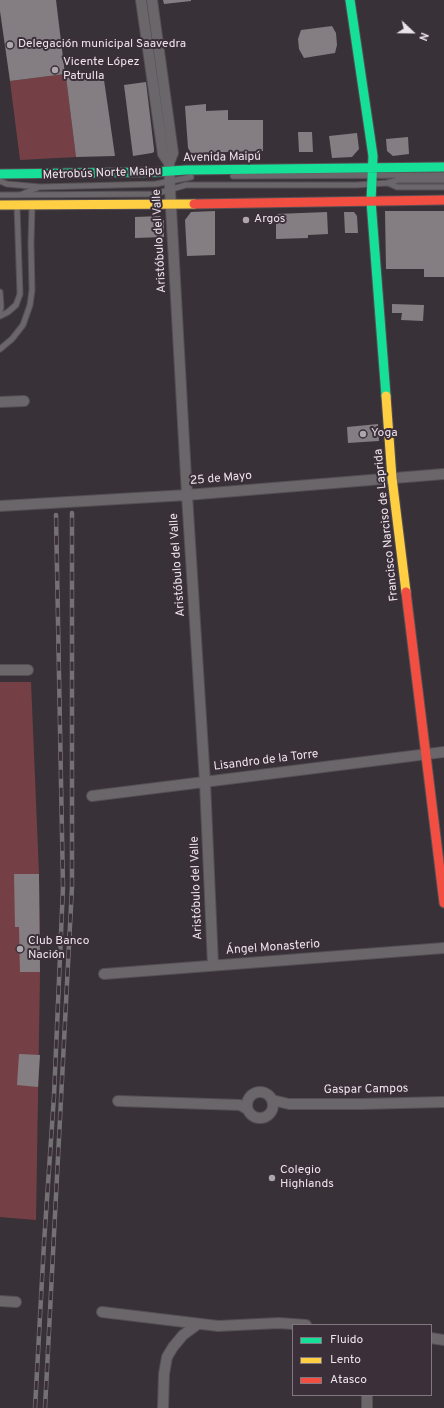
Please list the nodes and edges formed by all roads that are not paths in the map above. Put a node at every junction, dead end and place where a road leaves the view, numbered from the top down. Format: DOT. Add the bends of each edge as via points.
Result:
graph roads {
  1 [pos="140,0"];
  2 [pos="152,0"];
  3 [pos="350,0"];
  4 [pos="444,167"];
  5 [pos="0,174"];
  6 [pos="444,174"];
  7 [pos="170,176"];
  8 [pos="194,176"];
  9 [pos="225,176"];
  10 [pos="372,176"];
  11 [pos="0,180"];
  12 [pos="444,180"];
  13 [pos="387,183"];
  14 [pos="40,187"];
  15 [pos="444,187"];
  16 [pos="0,195"];
  17 [pos="17,200"];
  18 [pos="32,200"];
  19 [pos="444,200"];
  20 [pos="371,201"];
  21 [pos="171,204"];
  22 [pos="0,205"];
  23 [pos="0,292"];
  24 [pos="0,311"];
  25 [pos="0,316"];
  26 [pos="0,349"];
  27 [pos="0,402"];
  28 [pos="24,402"];
  29 [pos="444,474"];
  30 [pos="392,478"];
  31 [pos="187,495"];
  32 [pos="0,506"];
  33 [pos="0,670"];
  34 [pos="28,670"];
  35 [pos="444,752"];
  36 [pos="426,754"];
  37 [pos="205,782"];
  38 [pos="92,796"];
  39 [pos="444,903"];
  40 [pos="444,948"];
  41 [pos="213,965"];
  42 [pos="104,974"];
  43 [pos="118,1100"];
  44 [pos="444,1102"];
  45 [pos="245,1105"];
  46 [pos="272,1105"];
  47 [pos="0,1301"];
  48 [pos="16,1302"];
  49 [pos="102,1312"];
  50 [pos="198,1324"];
  51 [pos="292,1324"];
  52 [pos="432,1338"];
  53 [pos="444,1340"];
  54 [pos="367,1396"];
  55 [pos="163,1408"];
  56 [pos="367,1408"];
  1 -- 7 [label="street, Aristóbulo del Valle" via="163,154"];
  2 -- 7 [label="street, Aristóbulo del Valle" via="173,153"];
  3 -- 10 [label="street, Francisco Narciso de Laprida" via="373,156"];
  4 -- 10 [label="street, Avenida Maipú"];
  5 -- 7 [label="street, Avenida Maipú"];
  6 -- 10 [label="lane, Metrobús Norte Maipu"];
  7 -- 8 [label="lane, Metrobús Norte Maipu"];
  7 -- 10 [label="street, Avenida Maipú" via="186,170"];
  7 -- 10 [label="lane, Metrobús Norte Maipu" via="186,185"];
  7 -- 14 [label="lane, Metrobús Norte Maipu" via="156,184"];
  7 -- 18 [label="lane, Metrobús Norte Maipu" via="155,194"];
  7 -- 21 [label="street, Aristóbulo del Valle"];
  9 -- 10 [label="lane, Metrobús Norte Maipu"];
  10 -- 13 [label="lane, Metrobús Norte Maipu"];
  10 -- 20 [label="street, Francisco Narciso de Laprida"];
  11 -- 14 [label="lane, Metrobús Norte Maipu" via="7,184"];
  12 -- 13 [label="lane, Metrobús Norte Maipu" via="398,180"];
  13 -- 15 [label="lane, Metrobús Norte Maipu" via="398,187"];
  14 -- 17 [label="lane"];
  16 -- 17 [label="lane"];
  17 -- 18 [label="street"];
  17 -- 22 [label="street"];
  17 -- 25 [label="lane" via="20,294 16,305"];
  18 -- 21 [label="street"];
  18 -- 26 [label="lane" via="30,305 23,325"];
  19 -- 20 [label="street"];
  20 -- 21 [label="street"];
  20 -- 30 [label="street, Francisco Narciso de Laprida"];
  21 -- 31 [label="street, Aristóbulo del Valle"];
  23 -- 24 [label="lane"];
  27 -- 28 [label="street"];
  29 -- 30 [label="street, 25 de Mayo"];
  30 -- 31 [label="street, 25 de Mayo"];
  30 -- 36 [label="street, Francisco Narciso de Laprida"];
  31 -- 32 [label="street, 25 de Mayo"];
  31 -- 37 [label="street, Aristóbulo del Valle"];
  33 -- 34 [label="street"];
  35 -- 36 [label="street, Lisandro de la Torre"];
  36 -- 37 [label="street, Lisandro de la Torre"];
  36 -- 39 [label="street, Francisco Narciso de Laprida"];
  37 -- 38 [label="street, Lisandro de la Torre"];
  37 -- 41 [label="street, Aristóbulo del Valle"];
  40 -- 41 [label="street, Ángel Monasterio"];
  41 -- 42 [label="street, Ángel Monasterio"];
  43 -- 45 [label="street"];
  44 -- 46 [label="street, Gaspar Campos"];
  45 -- 46 [label="street" via="252,1115 258,1118 266,1116"];
  45 -- 46 [label="street" via="253,1094 262,1092 266,1093"];
  47 -- 48 [label="street"];
  49 -- 50 [label="street"];
  50 -- 51 [label="street"];
  50 -- 55 [label="street" via="183,1335 167,1357"];
  52 -- 53 [label="street"];
  54 -- 56 [label="street"];
}
